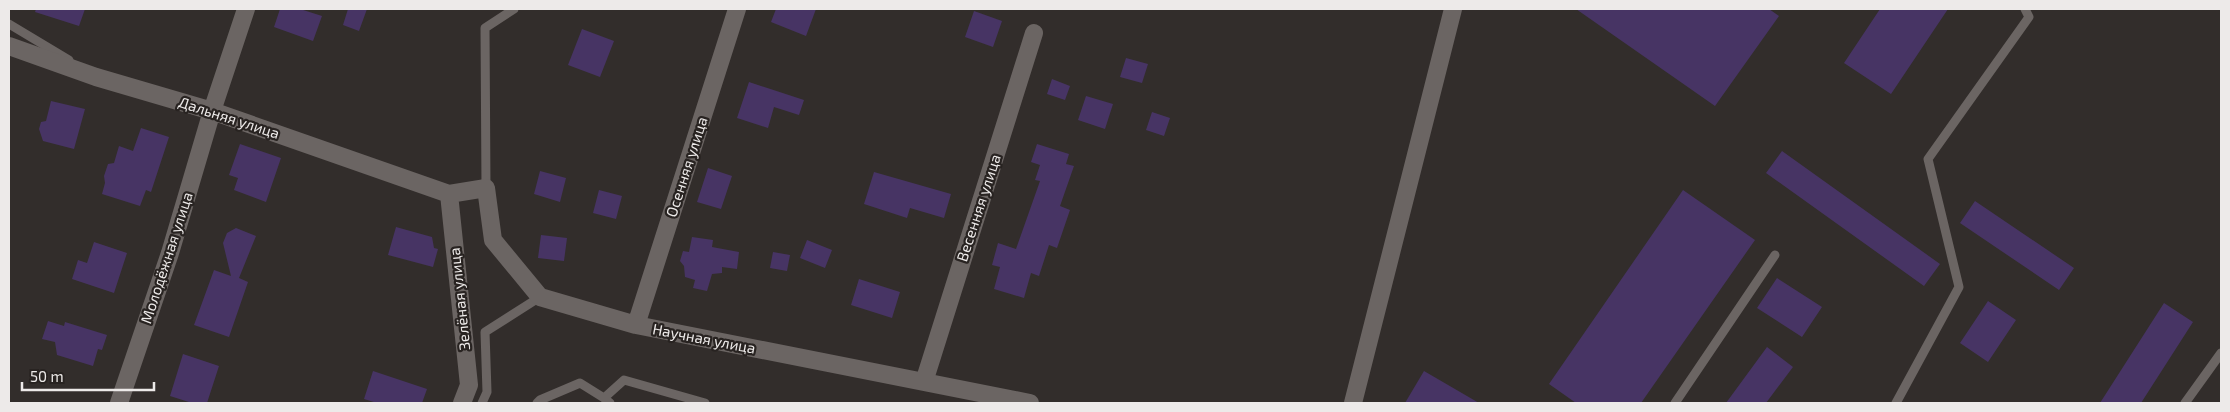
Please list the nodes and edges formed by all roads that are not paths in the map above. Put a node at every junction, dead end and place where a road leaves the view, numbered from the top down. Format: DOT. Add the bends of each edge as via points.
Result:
graph roads {
  1 [pos="246,9"];
  2 [pos="514,9"];
  3 [pos="737,9"];
  4 [pos="1453,9"];
  5 [pos="2025,9"];
  6 [pos="9,24"];
  7 [pos="1034,33"];
  8 [pos="9,46"];
  9 [pos="96,77"];
  10 [pos="212,111"];
  11 [pos="486,188"];
  12 [pos="449,194"];
  13 [pos="1775,255"];
  14 [pos="540,297"];
  15 [pos="636,325"];
  16 [pos="2221,354"];
  17 [pos="924,382"];
  18 [pos="607,400"];
  19 [pos="119,403"];
  20 [pos="462,403"];
  21 [pos="482,403"];
  22 [pos="538,403"];
  23 [pos="705,403"];
  24 [pos="1030,403"];
  25 [pos="1353,403"];
  26 [pos="1675,403"];
  27 [pos="1896,403"];
  28 [pos="2186,403"];
  1 -- 10 [label="street, Молодёжная улица"];
  2 -- 11 [label="lane" via="485,28"];
  3 -- 15 [label="street, Осенняя улица"];
  4 -- 25 [label="street"];
  5 -- 27 [label="lane" via="2029,16 1928,159 1959,287"];
  6 -- 9 [label="lane"];
  7 -- 17 [label="street, Весенняя улица"];
  8 -- 9 [label="street, Дальняя улица"];
  9 -- 10 [label="street, Дальняя улица"];
  10 -- 12 [label="street, Дальняя улица"];
  10 -- 19 [label="street, Молодёжная улица" via="170,253"];
  11 -- 12 [label="street"];
  11 -- 14 [label="street" via="493,240"];
  12 -- 20 [label="street, Зелёная улица" via="469,385"];
  13 -- 26 [label="lane"];
  14 -- 15 [label="street, Научная улица"];
  14 -- 21 [label="lane" via="485,332 486,392"];
  15 -- 17 [label="street, Научная улица"];
  16 -- 28 [label="lane"];
  17 -- 24 [label="street, Научная улица"];
  18 -- 22 [label="lane" via="580,383"];
  18 -- 23 [label="lane" via="624,380"];
}
